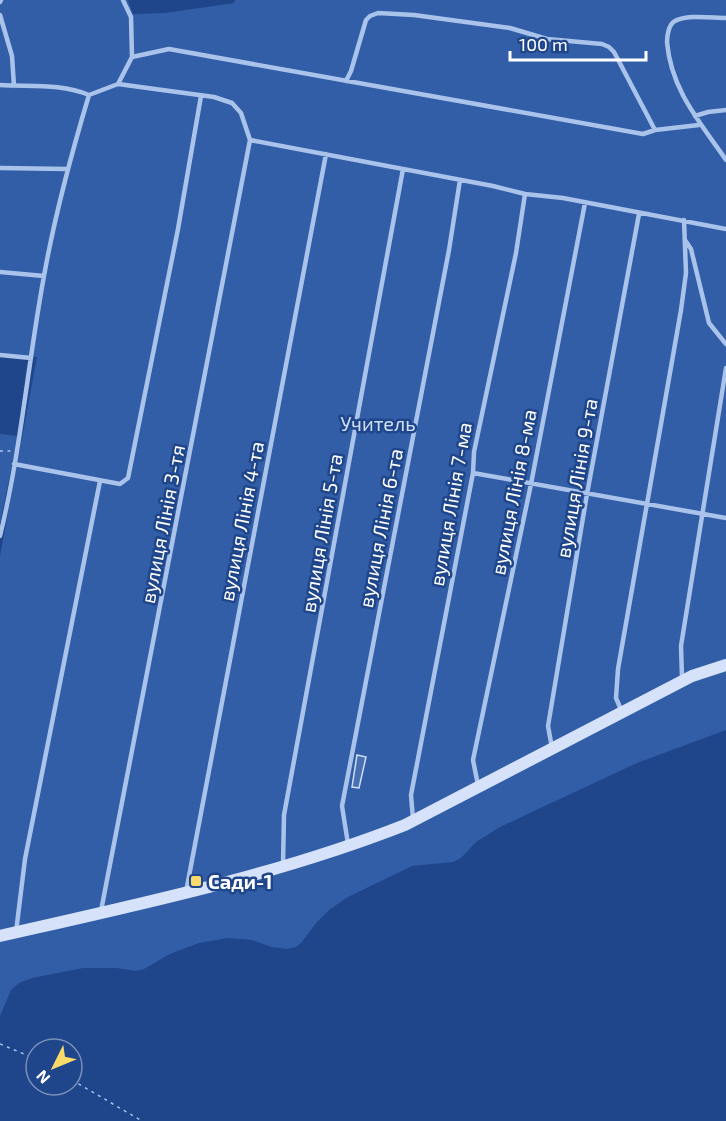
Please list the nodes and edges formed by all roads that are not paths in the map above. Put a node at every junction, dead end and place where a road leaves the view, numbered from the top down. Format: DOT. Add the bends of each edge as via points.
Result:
graph roads {
  1 [pos="123,0"];
  2 [pos="0,15"];
  3 [pos="726,18"];
  4 [pos="132,57"];
  5 [pos="346,81"];
  6 [pos="118,84"];
  7 [pos="0,85"];
  8 [pos="14,86"];
  9 [pos="89,95"];
  10 [pos="201,96"];
  11 [pos="726,110"];
  12 [pos="695,116"];
  13 [pos="699,125"];
  14 [pos="655,130"];
  15 [pos="250,140"];
  16 [pos="326,154"];
  17 [pos="726,160"];
  18 [pos="0,168"];
  19 [pos="67,169"];
  20 [pos="403,170"];
  21 [pos="460,180"];
  22 [pos="525,194"];
  23 [pos="585,203"];
  24 [pos="639,214"];
  25 [pos="684,220"];
  26 [pos="726,229"];
  27 [pos="684,238"];
  28 [pos="0,272"];
  29 [pos="44,276"];
  30 [pos="726,344"];
  31 [pos="0,355"];
  32 [pos="31,358"];
  33 [pos="726,368"];
  34 [pos="14,464"];
  35 [pos="473,473"];
  36 [pos="100,481"];
  37 [pos="531,483"];
  38 [pos="587,494"];
  39 [pos="645,505"];
  40 [pos="702,515"];
  41 [pos="726,518"];
  42 [pos="0,536"];
  43 [pos="726,665"];
  44 [pos="682,681"];
  45 [pos="622,712"];
  46 [pos="552,748"];
  47 [pos="478,787"];
  48 [pos="413,821"];
  49 [pos="348,846"];
  50 [pos="283,867"];
  51 [pos="186,892"];
  52 [pos="101,913"];
  53 [pos="16,933"];
  54 [pos="0,936"];
  1 -- 4 [label="lane" via="131,17"];
  2 -- 8 [label="lane" via="12,56"];
  3 -- 12 [label="lane" via="693,18 675,21 670,26 667,37 673,76"];
  4 -- 5 [label="lane" via="169,49"];
  4 -- 6 [label="lane"];
  5 -- 14 [label="lane" via="643,134"];
  5 -- 14 [label="lane" via="366,20 378,13 510,28 537,38 594,42 609,47"];
  6 -- 9 [label="lane"];
  6 -- 10 [label="lane"];
  7 -- 8 [label="lane"];
  8 -- 9 [label="lane" via="28,84"];
  9 -- 19 [label="lane"];
  10 -- 15 [label="lane" via="232,103 241,112"];
  10 -- 36 [label="lane" via="128,478 120,484"];
  11 -- 12 [label="lane"];
  12 -- 13 [label="lane"];
  13 -- 14 [label="lane"];
  13 -- 17 [label="lane"];
  15 -- 16 [label="lane"];
  15 -- 52 [label="lane, вулиця Лінія 3-тя"];
  16 -- 20 [label="lane"];
  16 -- 51 [label="lane, вулиця Лінія 4-та"];
  18 -- 19 [label="lane"];
  19 -- 29 [label="lane"];
  20 -- 21 [label="lane"];
  20 -- 50 [label="lane, вулиця Лінія 5-та" via="284,815"];
  21 -- 22 [label="lane"];
  21 -- 49 [label="lane, вулиця Лінія 6-та" via="342,806"];
  22 -- 23 [label="lane"];
  22 -- 35 [label="lane, вулиця Лінія 7-ма"];
  23 -- 24 [label="lane"];
  23 -- 37 [label="lane, вулиця Лінія 8-ма"];
  24 -- 25 [label="lane"];
  24 -- 38 [label="lane, вулиця Лінія 9-та"];
  25 -- 26 [label="lane"];
  25 -- 27 [label="lane"];
  27 -- 30 [label="lane" via="691,249 709,323"];
  27 -- 39 [label="lane" via="686,273 681,310"];
  28 -- 29 [label="lane"];
  29 -- 32 [label="lane"];
  31 -- 32 [label="lane"];
  32 -- 34 [label="lane"];
  33 -- 40 [label="lane"];
  34 -- 36 [label="lane"];
  34 -- 42 [label="lane"];
  35 -- 37 [label="lane"];
  35 -- 48 [label="lane, вулиця Лінія 7-ма" via="411,795"];
  36 -- 53 [label="lane" via="25,859"];
  37 -- 38 [label="lane"];
  37 -- 47 [label="lane, вулиця Лінія 8-ма" via="473,760"];
  38 -- 39 [label="lane"];
  38 -- 46 [label="lane, вулиця Лінія 9-та" via="548,726"];
  39 -- 40 [label="lane"];
  39 -- 45 [label="lane" via="618,669 616,698"];
  40 -- 41 [label="lane"];
  40 -- 44 [label="lane" via="681,646"];
  43 -- 44 [label="main road"];
  44 -- 45 [label="main road"];
  45 -- 46 [label="main road"];
  46 -- 47 [label="main road"];
  47 -- 48 [label="main road"];
  48 -- 49 [label="main road"];
  49 -- 50 [label="main road"];
  50 -- 51 [label="main road"];
  51 -- 52 [label="main road"];
  52 -- 53 [label="main road"];
  53 -- 54 [label="main road"];
}
